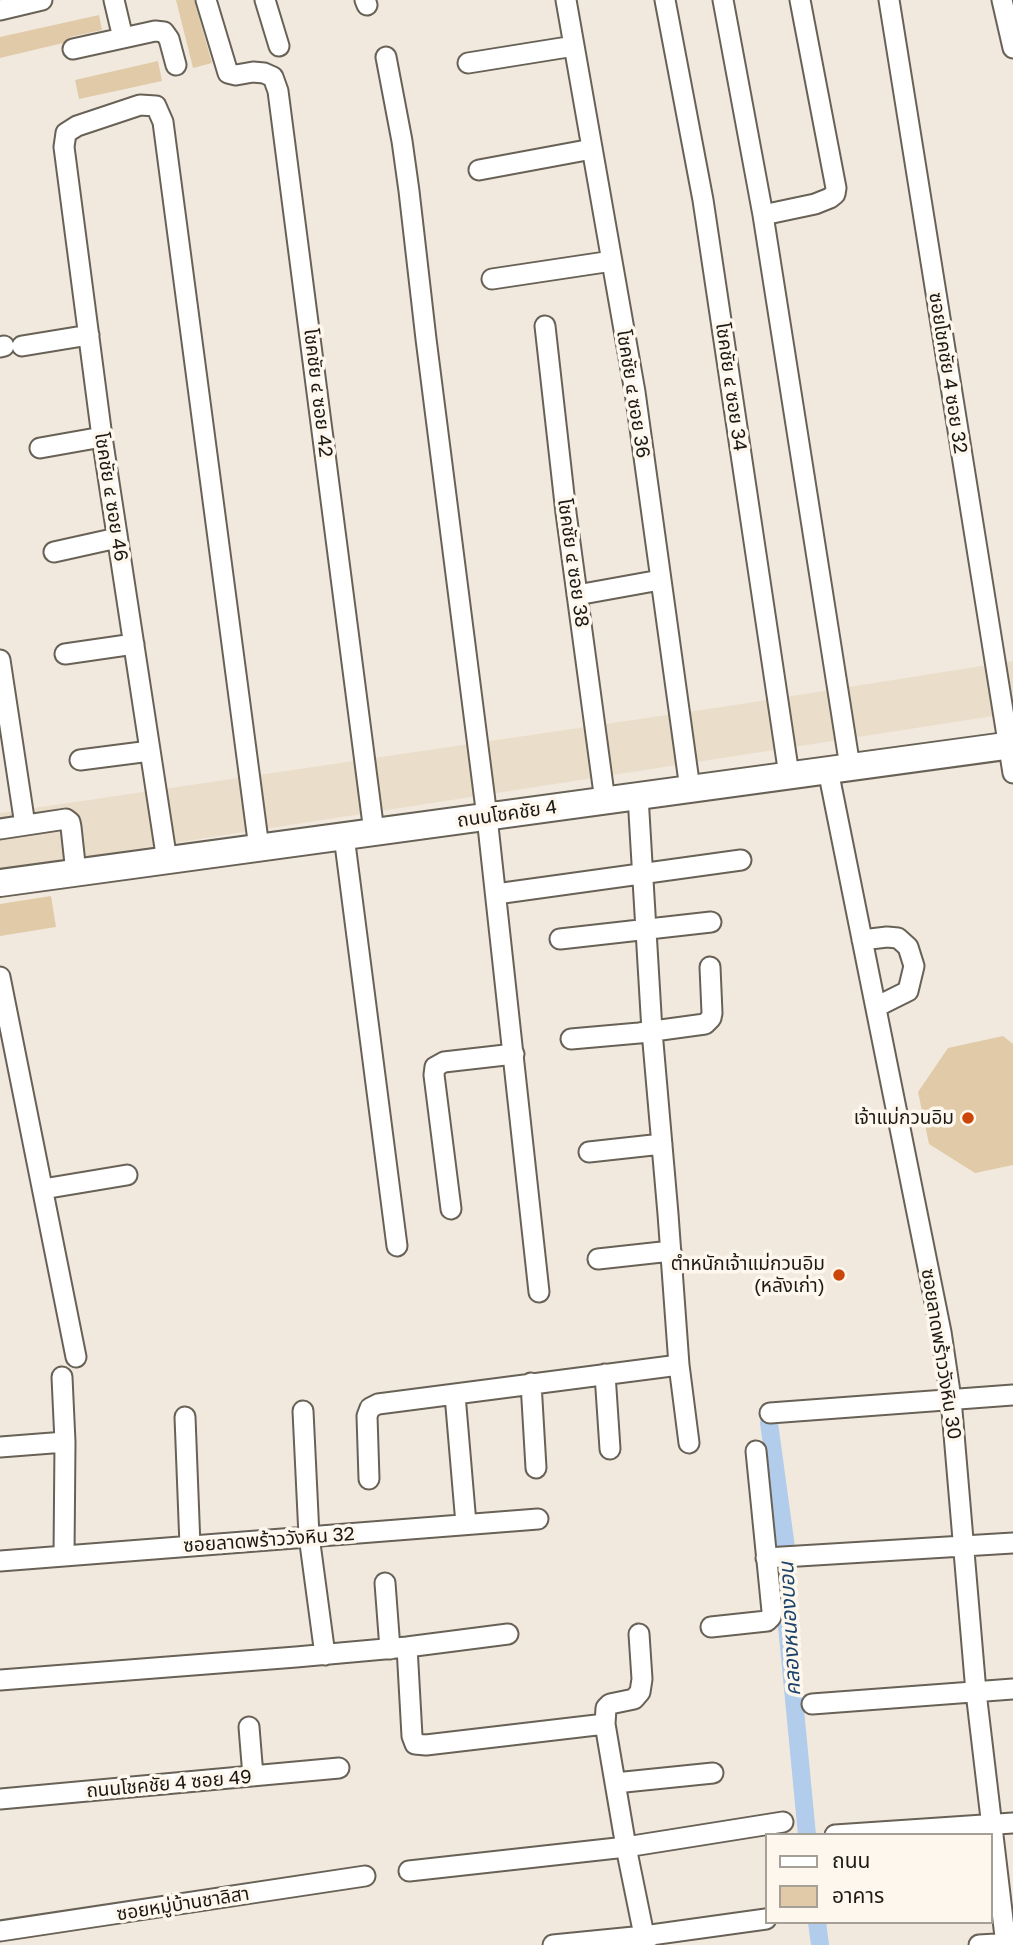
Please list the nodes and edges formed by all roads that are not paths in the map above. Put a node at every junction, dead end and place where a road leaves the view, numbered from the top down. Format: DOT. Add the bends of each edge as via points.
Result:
graph roads {
  1 [pos="42,0"];
  2 [pos="114,0"];
  3 [pos="206,0"];
  4 [pos="265,0"];
  5 [pos="566,0"];
  6 [pos="665,0"];
  7 [pos="723,0"];
  8 [pos="800,0"];
  9 [pos="888,0"];
  10 [pos="1002,0"];
  11 [pos="8,6"];
  12 [pos="123,38"];
  13 [pos="279,46"];
  14 [pos="575,46"];
  15 [pos="1013,48"];
  16 [pos="74,49"];
  17 [pos="386,57"];
  18 [pos="468,63"];
  19 [pos="176,65"];
  20 [pos="592,149"];
  21 [pos="479,170"];
  22 [pos="763,215"];
  23 [pos="612,261"];
  24 [pos="492,279"];
  25 [pos="545,326"];
  26 [pos="89,335"];
  27 [pos="9,346"];
  28 [pos="102,437"];
  29 [pos="40,447"];
  30 [pos="117,538"];
  31 [pos="54,552"];
  32 [pos="660,580"];
  33 [pos="577,595"];
  34 [pos="134,644"];
  35 [pos="65,654"];
  36 [pos="0,660"];
  37 [pos="1011,745"];
  38 [pos="150,751"];
  39 [pos="80,760"];
  40 [pos="839,769"];
  41 [pos="1013,773"];
  42 [pos="789,775"];
  43 [pos="690,789"];
  44 [pos="638,796"];
  45 [pos="605,801"];
  46 [pos="487,817"];
  47 [pos="24,825"];
  48 [pos="0,829"];
  49 [pos="374,832"];
  50 [pos="344,836"];
  51 [pos="259,848"];
  52 [pos="741,860"];
  53 [pos="167,861"];
  54 [pos="76,873"];
  55 [pos="643,875"];
  56 [pos="0,883"];
  57 [pos="496,894"];
  58 [pos="711,922"];
  59 [pos="646,929"];
  60 [pos="560,939"];
  61 [pos="862,940"];
  62 [pos="710,967"];
  63 [pos="0,977"];
  64 [pos="876,1007"];
  65 [pos="652,1031"];
  66 [pos="571,1039"];
  67 [pos="514,1054"];
  68 [pos="662,1144"];
  69 [pos="589,1152"];
  70 [pos="127,1175"];
  71 [pos="43,1189"];
  72 [pos="450,1209"];
  73 [pos="397,1247"];
  74 [pos="671,1251"];
  75 [pos="598,1259"];
  76 [pos="539,1292"];
  77 [pos="76,1357"];
  78 [pos="678,1365"];
  79 [pos="605,1374"];
  80 [pos="62,1377"];
  81 [pos="531,1383"];
  82 [pos="455,1395"];
  83 [pos="1013,1395"];
  84 [pos="951,1399"];
  85 [pos="303,1410"];
  86 [pos="770,1413"];
  87 [pos="185,1417"];
  88 [pos="65,1442"];
  89 [pos="689,1443"];
  90 [pos="0,1447"];
  91 [pos="610,1449"];
  92 [pos="756,1451"];
  93 [pos="536,1468"];
  94 [pos="369,1479"];
  95 [pos="538,1519"];
  96 [pos="466,1524"];
  97 [pos="309,1536"];
  98 [pos="1013,1543"];
  99 [pos="190,1546"];
  100 [pos="962,1546"];
  101 [pos="64,1556"];
  102 [pos="781,1557"];
  103 [pos="0,1561"];
  104 [pos="386,1583"];
  105 [pos="711,1627"];
  106 [pos="508,1634"];
  107 [pos="639,1634"];
  108 [pos="398,1648"];
  109 [pos="325,1655"];
  110 [pos="0,1680"];
  111 [pos="1013,1689"];
  112 [pos="976,1692"];
  113 [pos="812,1704"];
  114 [pos="605,1724"];
  115 [pos="249,1727"];
  116 [pos="339,1768"];
  117 [pos="713,1773"];
  118 [pos="253,1776"];
  119 [pos="615,1783"];
  120 [pos="0,1799"];
  121 [pos="783,1822"];
  122 [pos="1013,1824"];
  123 [pos="992,1825"];
  124 [pos="866,1833"];
  125 [pos="626,1847"];
  126 [pos="409,1871"];
  127 [pos="365,1876"];
  128 [pos="764,1919"];
  129 [pos="0,1931"];
  130 [pos="645,1940"];
  131 [pos="1008,1944"];
  132 [pos="554,1945"];
  133 [pos="979,1945"];
  1 -- 11 [label="street"];
  2 -- 12 [label="street"];
  3 -- 49 [label="street, โชคชัย ๔ ซอย 42" via="228,73 264,73 273,77 278,91"];
  4 -- 13 [label="street"];
  5 -- 14 [label="street, โชคชัย ๔ ซอย 36"];
  6 -- 42 [label="street, โชคชัย ๔ ซอย 34" via="703,200"];
  7 -- 22 [label="street, ซอยลาดพร้าววังหิน 30"];
  8 -- 22 [label="street" via="835,194 815,204"];
  9 -- 37 [label="street, ซอยโชคชัย 4 ซอย 32"];
  10 -- 15 [label="street"];
  12 -- 16 [label="street"];
  12 -- 19 [label="street" via="164,32"];
  14 -- 18 [label="street"];
  14 -- 20 [label="street, โชคชัย ๔ ซอย 36"];
  17 -- 46 [label="street" via="409,191"];
  20 -- 21 [label="street"];
  20 -- 23 [label="street, โชคชัย ๔ ซอย 36"];
  22 -- 40 [label="street, ซอยลาดพร้าววังหิน 30"];
  23 -- 24 [label="street"];
  23 -- 32 [label="street, โชคชัย ๔ ซอย 36"];
  25 -- 33 [label="street, โชคชัย ๔ ซอย 38"];
  26 -- 27 [label="street"];
  26 -- 28 [label="street, โชคชัย ๔ ซอย 46"];
  26 -- 51 [label="street, โชคชัย ๔ ซอย 46" via="64,147 66,133 141,105 156,106 163,122"];
  28 -- 29 [label="street"];
  28 -- 30 [label="street, โชคชัย ๔ ซอย 46"];
  30 -- 31 [label="street"];
  30 -- 34 [label="street, โชคชัย ๔ ซอย 46"];
  32 -- 33 [label="street"];
  32 -- 43 [label="street, โชคชัย ๔ ซอย 36"];
  33 -- 45 [label="street, โชคชัย ๔ ซอย 38"];
  34 -- 35 [label="street"];
  34 -- 38 [label="street, โชคชัย ๔ ซอย 46"];
  36 -- 47 [label="street"];
  37 -- 40 [label="street, ถนนโชคชัย 4"];
  37 -- 41 [label="street, ซอยโชคชัย 4 ซอย 32"];
  38 -- 39 [label="street"];
  38 -- 53 [label="street, โชคชัย ๔ ซอย 46"];
  40 -- 42 [label="street, ถนนโชคชัย 4"];
  40 -- 61 [label="street, ซอยลาดพร้าววังหิน 30"];
  42 -- 43 [label="street, ถนนโชคชัย 4"];
  43 -- 44 [label="street, ถนนโชคชัย 4"];
  44 -- 45 [label="street, ถนนโชคชัย 4"];
  44 -- 55 [label="street"];
  45 -- 46 [label="street, ถนนโชคชัย 4"];
  46 -- 49 [label="street, ถนนโชคชัย 4"];
  46 -- 57 [label="street"];
  47 -- 48 [label="street"];
  47 -- 54 [label="street" via="61,819 70,822"];
  49 -- 50 [label="street, ถนนโชคชัย 4"];
  50 -- 51 [label="street, ถนนโชคชัย 4"];
  50 -- 73 [label="street"];
  51 -- 53 [label="street, ถนนโชคชัย 4"];
  52 -- 55 [label="street"];
  53 -- 54 [label="street, ถนนโชคชัย 4"];
  54 -- 56 [label="street, ถนนโชคชัย 4"];
  55 -- 57 [label="street"];
  55 -- 59 [label="street"];
  57 -- 67 [label="street"];
  58 -- 59 [label="street"];
  59 -- 60 [label="street"];
  59 -- 65 [label="street"];
  61 -- 64 [label="street, ซอยลาดพร้าววังหิน 30"];
  61 -- 64 [label="street" via="898,939 908,947 914,966 908,991"];
  62 -- 65 [label="street" via="711,1018 705,1024"];
  63 -- 71 [label="street"];
  64 -- 84 [label="street, ซอยลาดพร้าววังหิน 30"];
  65 -- 66 [label="street"];
  65 -- 68 [label="street"];
  67 -- 72 [label="street" via="435,1067"];
  67 -- 76 [label="street"];
  68 -- 69 [label="street"];
  68 -- 74 [label="street"];
  70 -- 71 [label="street"];
  71 -- 77 [label="street"];
  74 -- 75 [label="street"];
  74 -- 78 [label="street"];
  78 -- 79 [label="street"];
  78 -- 89 [label="street"];
  79 -- 81 [label="street"];
  79 -- 91 [label="street"];
  80 -- 88 [label="street"];
  81 -- 82 [label="street"];
  81 -- 93 [label="street"];
  82 -- 94 [label="street" via="370,1408"];
  82 -- 96 [label="street"];
  83 -- 84 [label="street"];
  84 -- 86 [label="street"];
  84 -- 100 [label="street, ซอยลาดพร้าววังหิน 30"];
  85 -- 97 [label="street"];
  87 -- 99 [label="street"];
  88 -- 90 [label="street"];
  88 -- 101 [label="street"];
  92 -- 102 [label="street"];
  95 -- 96 [label="street, ซอยลาดพร้าววังหิน 32"];
  96 -- 97 [label="street, ซอยลาดพร้าววังหิน 32"];
  97 -- 99 [label="street, ซอยลาดพร้าววังหิน 32"];
  97 -- 109 [label="street"];
  98 -- 100 [label="street"];
  99 -- 101 [label="street, ซอยลาดพร้าววังหิน 32"];
  100 -- 102 [label="street"];
  100 -- 112 [label="street, ซอยลาดพร้าววังหิน 30"];
  101 -- 103 [label="street, ซอยลาดพร้าววังหิน 32"];
  102 -- 105 [label="street" via="767,1621"];
  104 -- 108 [label="street"];
  106 -- 108 [label="street"];
  107 -- 114 [label="street" via="640,1692 634,1699 606,1708"];
  108 -- 109 [label="street"];
  108 -- 114 [label="street" via="415,1744"];
  109 -- 110 [label="street"];
  111 -- 112 [label="street"];
  112 -- 113 [label="street"];
  112 -- 123 [label="street, ซอยลาดพร้าววังหิน 30"];
  114 -- 119 [label="street"];
  115 -- 118 [label="street"];
  116 -- 118 [label="street, ถนนโชคชัย 4 ซอย 49"];
  117 -- 119 [label="street"];
  118 -- 120 [label="street, ถนนโชคชัย 4 ซอย 49"];
  119 -- 125 [label="street"];
  121 -- 125 [label="street"];
  122 -- 123 [label="street"];
  123 -- 124 [label="street"];
  123 -- 131 [label="street, ซอยลาดพร้าววังหิน 30"];
  125 -- 126 [label="street"];
  125 -- 130 [label="street"];
  127 -- 129 [label="street, ซอยหมู่บ้านชาลิสา"];
  128 -- 130 [label="street"];
  130 -- 132 [label="street"];
  131 -- 133 [label="street"];
}
